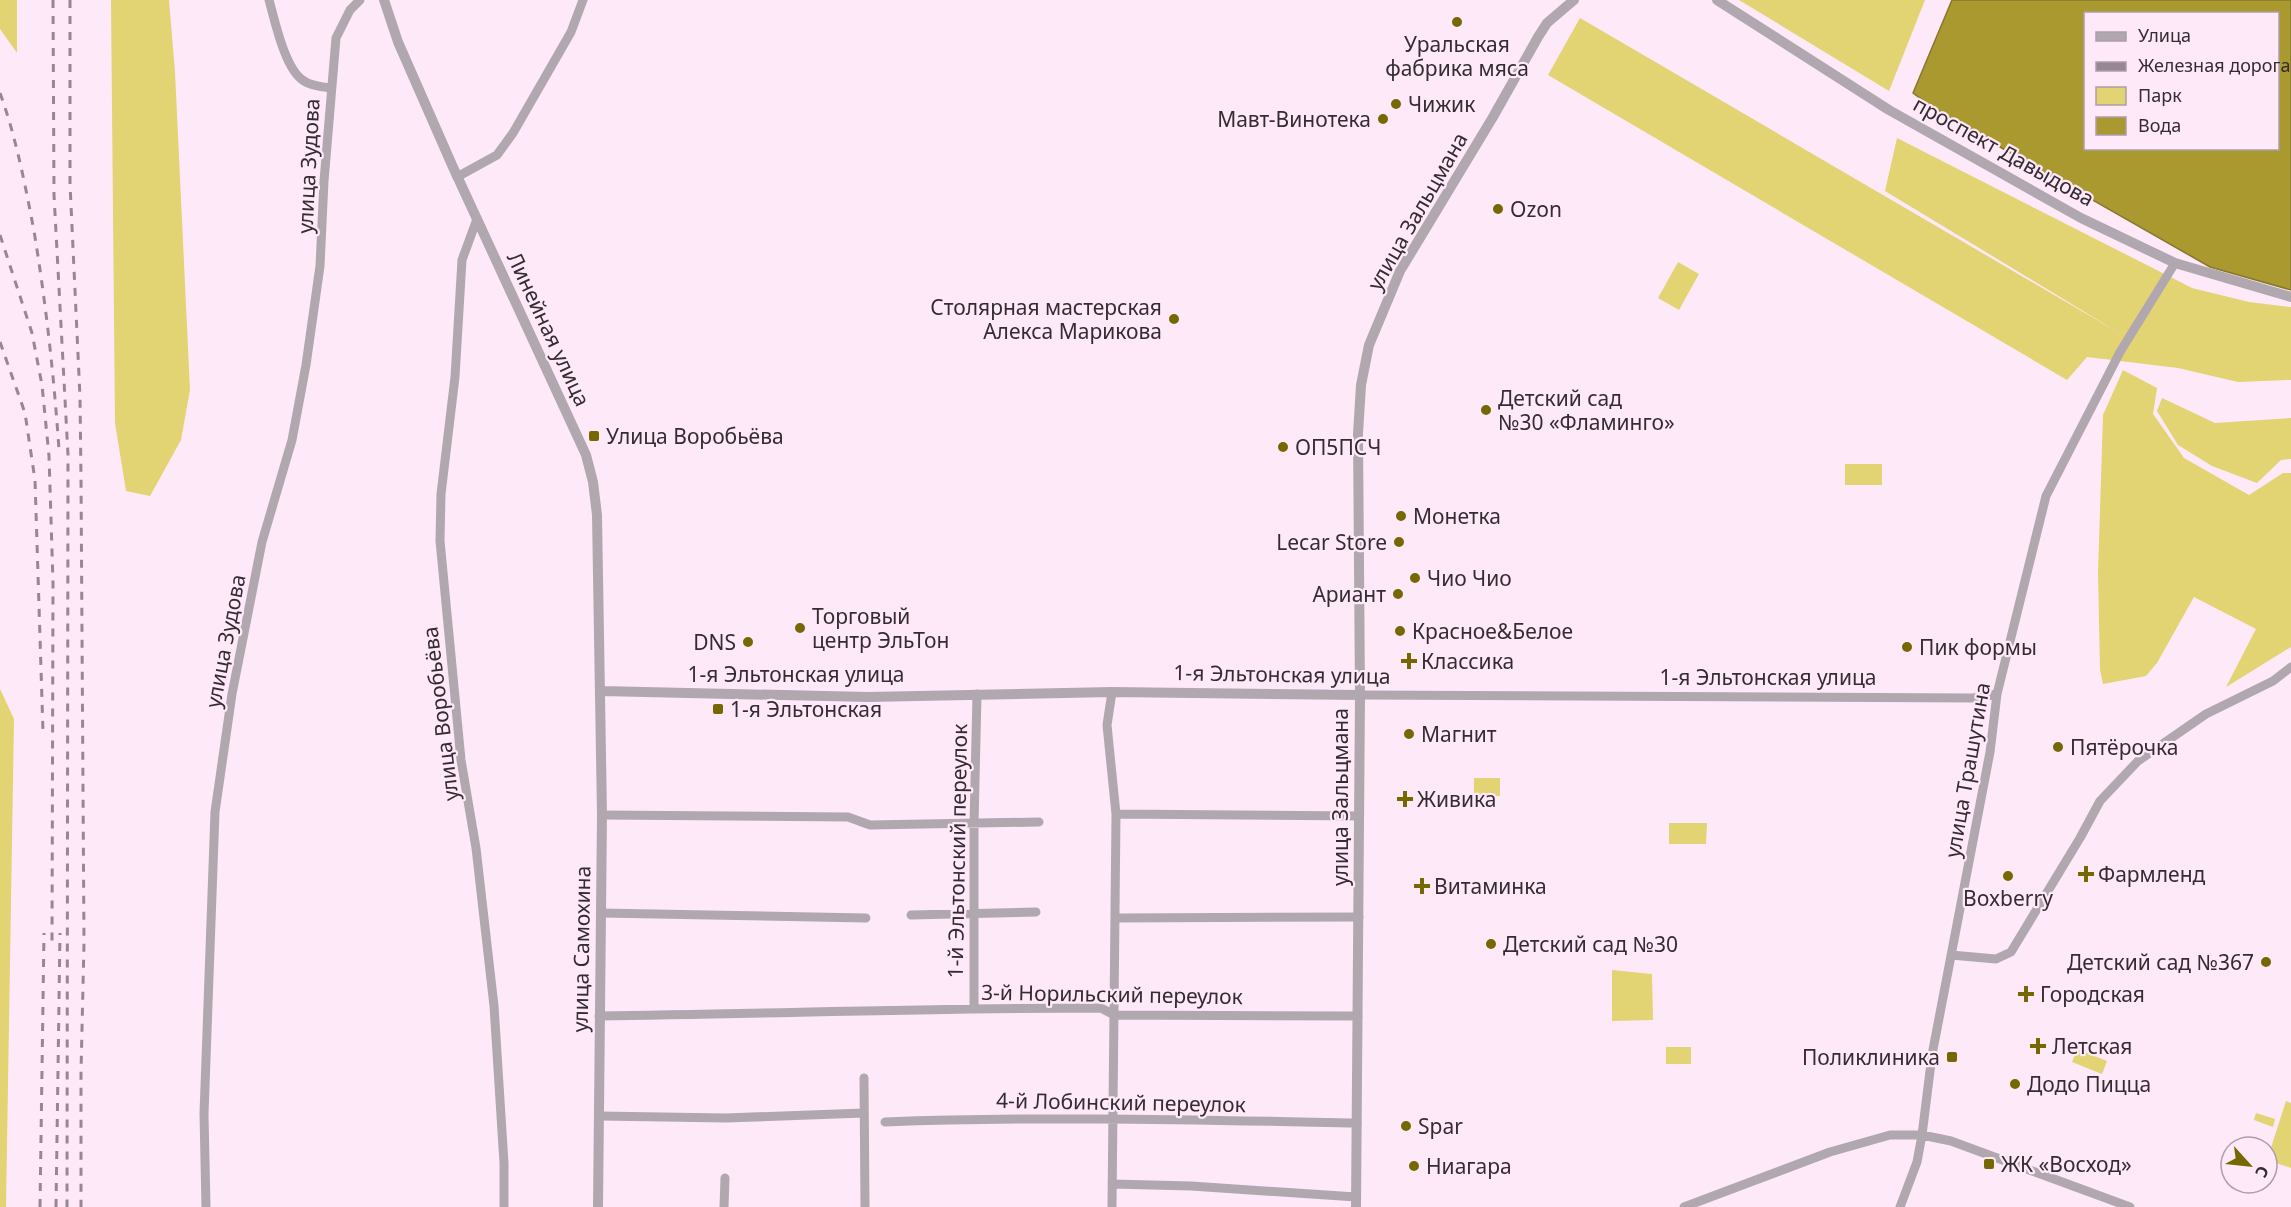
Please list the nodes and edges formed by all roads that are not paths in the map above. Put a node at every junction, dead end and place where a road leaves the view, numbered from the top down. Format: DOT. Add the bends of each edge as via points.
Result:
graph roads {
  1 [pos="269,0"];
  2 [pos="360,0"];
  3 [pos="384,0"];
  4 [pos="583,0"];
  5 [pos="1574,0"];
  6 [pos="1716,0"];
  7 [pos="331,88"];
  8 [pos="457,177"];
  9 [pos="477,219"];
  10 [pos="2175,263"];
  11 [pos="2291,297"];
  12 [pos="2291,667"];
  13 [pos="601,692"];
  14 [pos="1112,692"];
  15 [pos="977,694"];
  16 [pos="1998,694"];
  17 [pos="1360,695"];
  18 [pos="1116,814"];
  19 [pos="602,815"];
  20 [pos="1359,816"];
  21 [pos="1040,822"];
  22 [pos="974,825"];
  23 [pos="1036,912"];
  24 [pos="601,913"];
  25 [pos="973,914"];
  26 [pos="911,915"];
  27 [pos="1359,917"];
  28 [pos="866,918"];
  29 [pos="1115,918"];
  30 [pos="1951,955"];
  31 [pos="974,1008"];
  32 [pos="1114,1015"];
  33 [pos="599,1016"];
  34 [pos="1358,1016"];
  35 [pos="864,1078"];
  36 [pos="864,1113"];
  37 [pos="599,1116"];
  38 [pos="1113,1118"];
  39 [pos="885,1122"];
  40 [pos="1357,1123"];
  41 [pos="1922,1135"];
  42 [pos="726,1178"];
  43 [pos="1112,1184"];
  44 [pos="1356,1202"];
  45 [pos="206,1207"];
  46 [pos="504,1207"];
  47 [pos="598,1207"];
  48 [pos="724,1207"];
  49 [pos="865,1207"];
  50 [pos="1112,1207"];
  51 [pos="1684,1207"];
  52 [pos="1900,1207"];
  53 [pos="2130,1207"];
  1 -- 7 [label="street, улица Зудова" via="295,73 312,85"];
  2 -- 7 [label="street, улица Зудова" via="350,10 336,38"];
  3 -- 8 [label="street, Линейная улица" via="398,42"];
  4 -- 8 [label="street" via="571,32 513,133 497,155"];
  5 -- 17 [label="street, улица Зальцмана" via="1548,23 1400,271 1369,345 1361,384 1358,434"];
  6 -- 10 [label="street, проспект Давыдова" via="1889,110 2082,218"];
  7 -- 45 [label="street, улица Зудова" via="320,266 306,365 292,440 260,554 232,693 215,812 204,1114"];
  8 -- 9 [label="street, Линейная улица"];
  9 -- 13 [label="street, Линейная улица" via="586,455 597,515"];
  9 -- 46 [label="street, улица Воробьёва" via="462,260 440,541 461,760 476,848 494,1006"];
  10 -- 11 [label="street, проспект Давыдова"];
  10 -- 16 [label="street, улица Трашутина" via="2120,352 2046,496"];
  12 -- 30 [label="street" via="2272,681 2206,714 2138,761 2100,801 2011,952 1996,959"];
  13 -- 15 [label="street, 1-я Эльтонская улица" via="868,697"];
  13 -- 19 [label="street, улица Самохина"];
  14 -- 15 [label="street, 1-я Эльтонская улица"];
  14 -- 17 [label="street, 1-я Эльтонская улица"];
  14 -- 18 [label="street" via="1107,725"];
  15 -- 22 [label="street, 1-й Эльтонский переулок"];
  16 -- 17 [label="street, 1-я Эльтонская улица" via="1973,698"];
  16 -- 30 [label="street, улица Трашутина"];
  17 -- 20 [label="street, улица Зальцмана"];
  18 -- 20 [label="street"];
  18 -- 29 [label="street"];
  19 -- 22 [label="street" via="848,817 870,825"];
  19 -- 24 [label="street, улица Самохина"];
  20 -- 27 [label="street, улица Зальцмана"];
  21 -- 22 [label="street"];
  22 -- 25 [label="street, 1-й Эльтонский переулок"];
  23 -- 25 [label="street"];
  24 -- 28 [label="street"];
  24 -- 33 [label="street, улица Самохина"];
  25 -- 26 [label="street"];
  25 -- 31 [label="street, 1-й Эльтонский переулок"];
  27 -- 29 [label="street"];
  27 -- 34 [label="street, улица Зальцмана"];
  29 -- 32 [label="street"];
  30 -- 41 [label="street, улица Трашутина"];
  31 -- 32 [label="street, 3-й Норильский переулок" via="1101,1008"];
  31 -- 33 [label="street, 3-й Норильский переулок"];
  32 -- 34 [label="street, 3-й Норильский переулок"];
  32 -- 38 [label="street"];
  33 -- 37 [label="street, улица Самохина"];
  34 -- 40 [label="street, улица Зальцмана"];
  35 -- 36 [label="street"];
  36 -- 37 [label="street" via="726,1118"];
  36 -- 49 [label="street"];
  37 -- 47 [label="street, улица Самохина"];
  38 -- 39 [label="street, 4-й Лобинский переулок"];
  38 -- 40 [label="street, 4-й Лобинский переулок"];
  38 -- 43 [label="street"];
  40 -- 44 [label="street, улица Зальцмана"];
  41 -- 51 [label="street" via="1890,1136 1830,1152"];
  41 -- 52 [label="street, улица Трашутина" via="1917,1162"];
  41 -- 53 [label="street" via="1951,1140"];
  42 -- 48 [label="street"];
  43 -- 44 [label="street" via="1191,1186"];
  43 -- 50 [label="street"];
}
